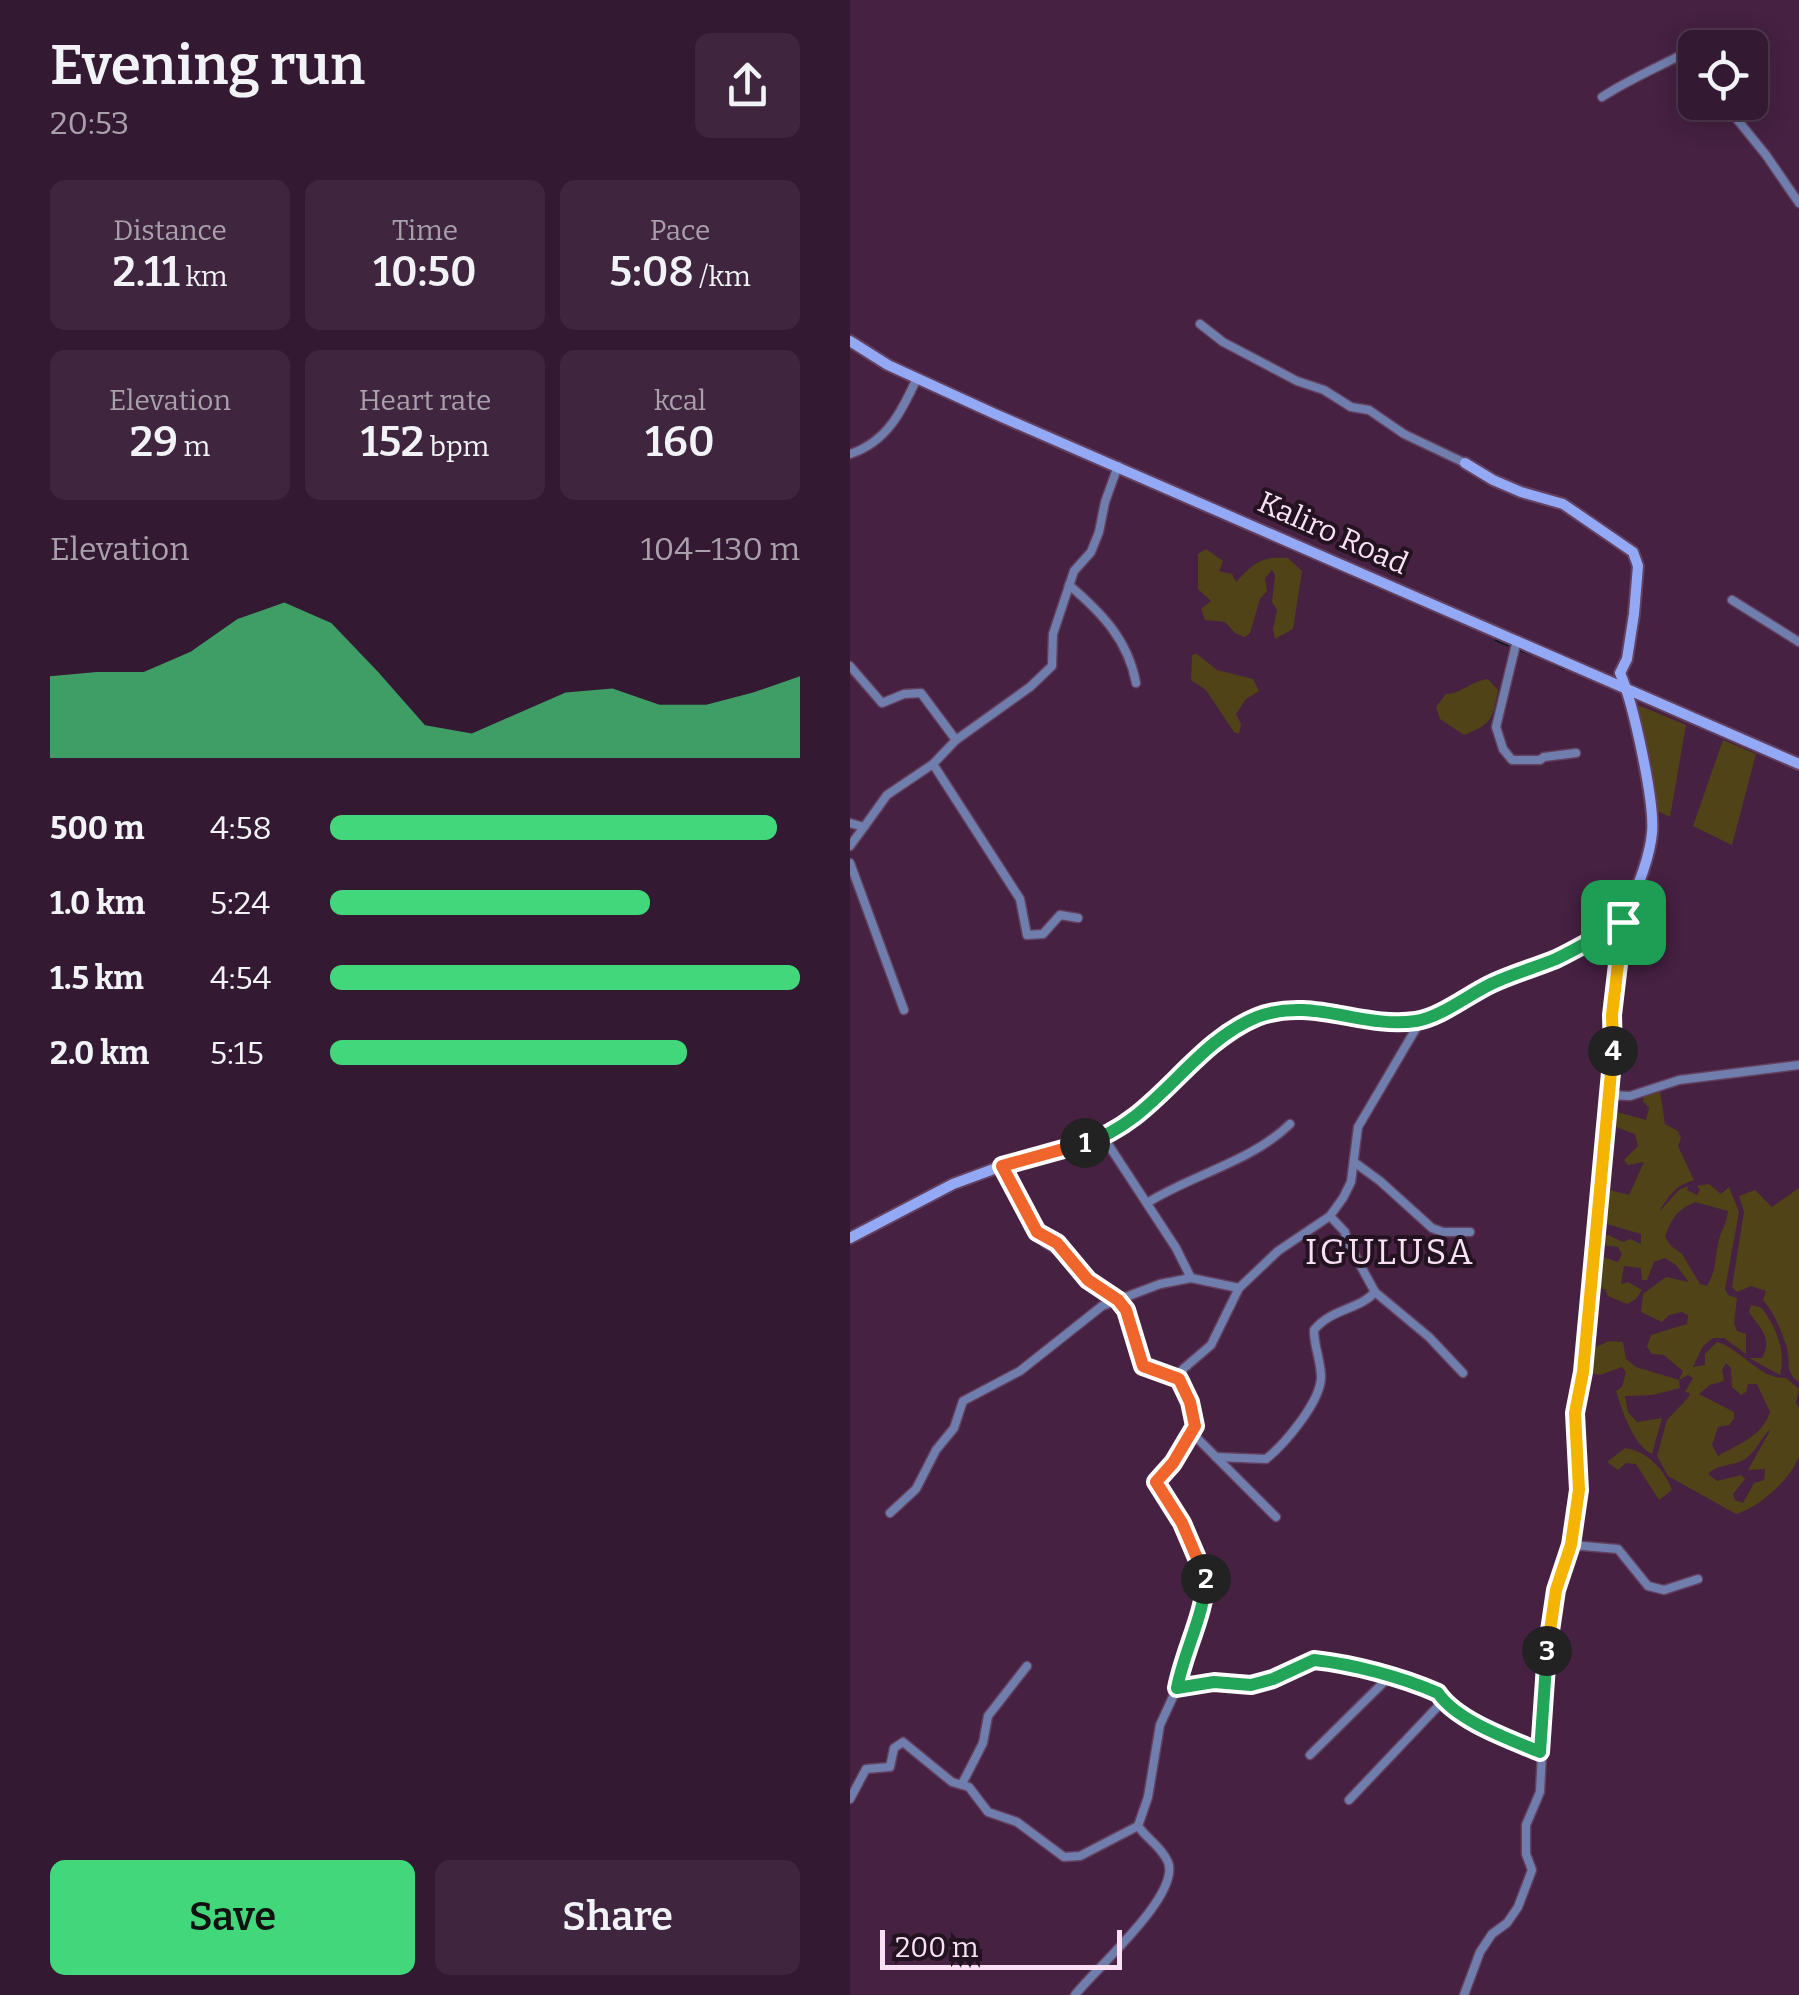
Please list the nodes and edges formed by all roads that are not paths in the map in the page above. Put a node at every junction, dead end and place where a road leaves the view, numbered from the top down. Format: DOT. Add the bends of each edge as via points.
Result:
graph roads {
  1 [pos="1678,56"];
  2 [pos="1602,96"];
  3 [pos="1738,120"];
  4 [pos="1799,203"];
  5 [pos="1200,324"];
  6 [pos="850,341"];
  7 [pos="917,378"];
  8 [pos="850,454"];
  9 [pos="1465,462"];
  10 [pos="1118,466"];
  11 [pos="1069,585"];
  12 [pos="1732,600"];
  13 [pos="1517,640"];
  14 [pos="1799,642"];
  15 [pos="850,666"];
  16 [pos="1136,683"];
  17 [pos="1628,690"];
  18 [pos="956,740"];
  19 [pos="1576,752"];
  20 [pos="933,764"];
  21 [pos="1799,764"];
  22 [pos="850,823"];
  23 [pos="864,827"];
  24 [pos="850,846"];
  25 [pos="850,863"];
  26 [pos="1078,918"];
  27 [pos="1623,922"];
  28 [pos="904,1010"];
  29 [pos="1421,1020"];
  30 [pos="1799,1066"];
  31 [pos="1609,1095"];
  32 [pos="1290,1124"];
  33 [pos="1104,1138"];
  34 [pos="1354,1162"];
  35 [pos="1002,1166"];
  36 [pos="1147,1203"];
  37 [pos="1330,1216"];
  38 [pos="1470,1232"];
  39 [pos="852,1233"];
  40 [pos="1192,1278"];
  41 [pos="1239,1288"];
  42 [pos="1375,1292"];
  43 [pos="1118,1300"];
  44 [pos="1463,1372"];
  45 [pos="1179,1379"];
  46 [pos="1192,1434"];
  47 [pos="1216,1457"];
  48 [pos="890,1513"];
  49 [pos="1276,1517"];
  50 [pos="1571,1545"];
  51 [pos="1698,1579"];
  52 [pos="1027,1666"];
  53 [pos="1388,1678"];
  54 [pos="1177,1688"];
  55 [pos="1443,1701"];
  56 [pos="1540,1752"];
  57 [pos="1310,1754"];
  58 [pos="962,1784"];
  59 [pos="850,1799"];
  60 [pos="1349,1800"];
  61 [pos="1138,1826"];
  62 [pos="1075,1995"];
  63 [pos="1464,1995"];
  1 -- 2 [label="street"];
  3 -- 4 [label="street"];
  5 -- 9 [label="street" via="1297,381 1369,410"];
  6 -- 7 [label="street, Kaliro Road"];
  7 -- 8 [label="street" via="894,425"];
  7 -- 10 [label="street, Kaliro Road"];
  9 -- 17 [label="street" via="1521,492 1563,504 1633,552 1634,614 1620,673"];
  10 -- 11 [label="street" via="1091,552"];
  10 -- 13 [label="street, Kaliro Road"];
  11 -- 16 [label="street" via="1112,626 1131,656"];
  11 -- 18 [label="street" via="1053,634 1052,666"];
  12 -- 14 [label="street"];
  13 -- 17 [label="street, Kaliro Road"];
  13 -- 19 [label="street" via="1496,728 1503,749 1522,761"];
  15 -- 18 [label="street" via="882,704 922,693"];
  17 -- 21 [label="street, Kaliro Road"];
  17 -- 27 [label="street" via="1652,835"];
  18 -- 20 [label="street"];
  20 -- 23 [label="street" via="887,795"];
  20 -- 26 [label="street" via="1020,899 1027,935 1042,934 1060,915"];
  22 -- 23 [label="street"];
  23 -- 24 [label="street"];
  25 -- 28 [label="street"];
  27 -- 29 [label="street"];
  27 -- 31 [label="street"];
  29 -- 33 [label="street" via="1301,1008 1260,1016"];
  29 -- 34 [label="street" via="1366,1109"];
  30 -- 31 [label="street"];
  31 -- 50 [label="street" via="1575,1413 1579,1490"];
  32 -- 36 [label="street" via="1276,1138"];
  33 -- 35 [label="street"];
  33 -- 36 [label="street"];
  34 -- 37 [label="street" via="1351,1182"];
  34 -- 38 [label="street" via="1432,1228"];
  35 -- 39 [label="street"];
  35 -- 43 [label="street" via="1052,1250"];
  36 -- 40 [label="street"];
  37 -- 41 [label="street"];
  37 -- 42 [label="street"];
  40 -- 41 [label="street"];
  40 -- 43 [label="street"];
  41 -- 45 [label="street" via="1212,1345"];
  42 -- 44 [label="street"];
  42 -- 47 [label="street" via="1314,1330 1319,1395 1288,1442 1266,1459"];
  43 -- 45 [label="street" via="1143,1366"];
  43 -- 48 [label="street" via="1020,1371 963,1401 950,1436 916,1489"];
  45 -- 46 [label="street" via="1194,1418"];
  46 -- 47 [label="street"];
  46 -- 54 [label="street" via="1156,1482 1206,1576"];
  47 -- 49 [label="street"];
  50 -- 51 [label="street" via="1618,1548 1648,1586 1664,1590"];
  50 -- 56 [label="street" via="1548,1637"];
  52 -- 58 [label="street" via="988,1716 983,1744"];
  53 -- 54 [label="street" via="1314,1660 1251,1685"];
  53 -- 55 [label="street" via="1412,1682"];
  53 -- 57 [label="street"];
  54 -- 61 [label="street" via="1160,1725"];
  55 -- 56 [label="street"];
  55 -- 60 [label="street"];
  56 -- 63 [label="street" via="1540,1792 1526,1825 1532,1870 1518,1907 1480,1952"];
  58 -- 59 [label="street" via="903,1742 894,1748 890,1767 866,1769"];
  58 -- 61 [label="street" via="988,1812 1018,1822 1064,1857 1080,1856"];
  61 -- 62 [label="street" via="1170,1866 1168,1883"];
}
